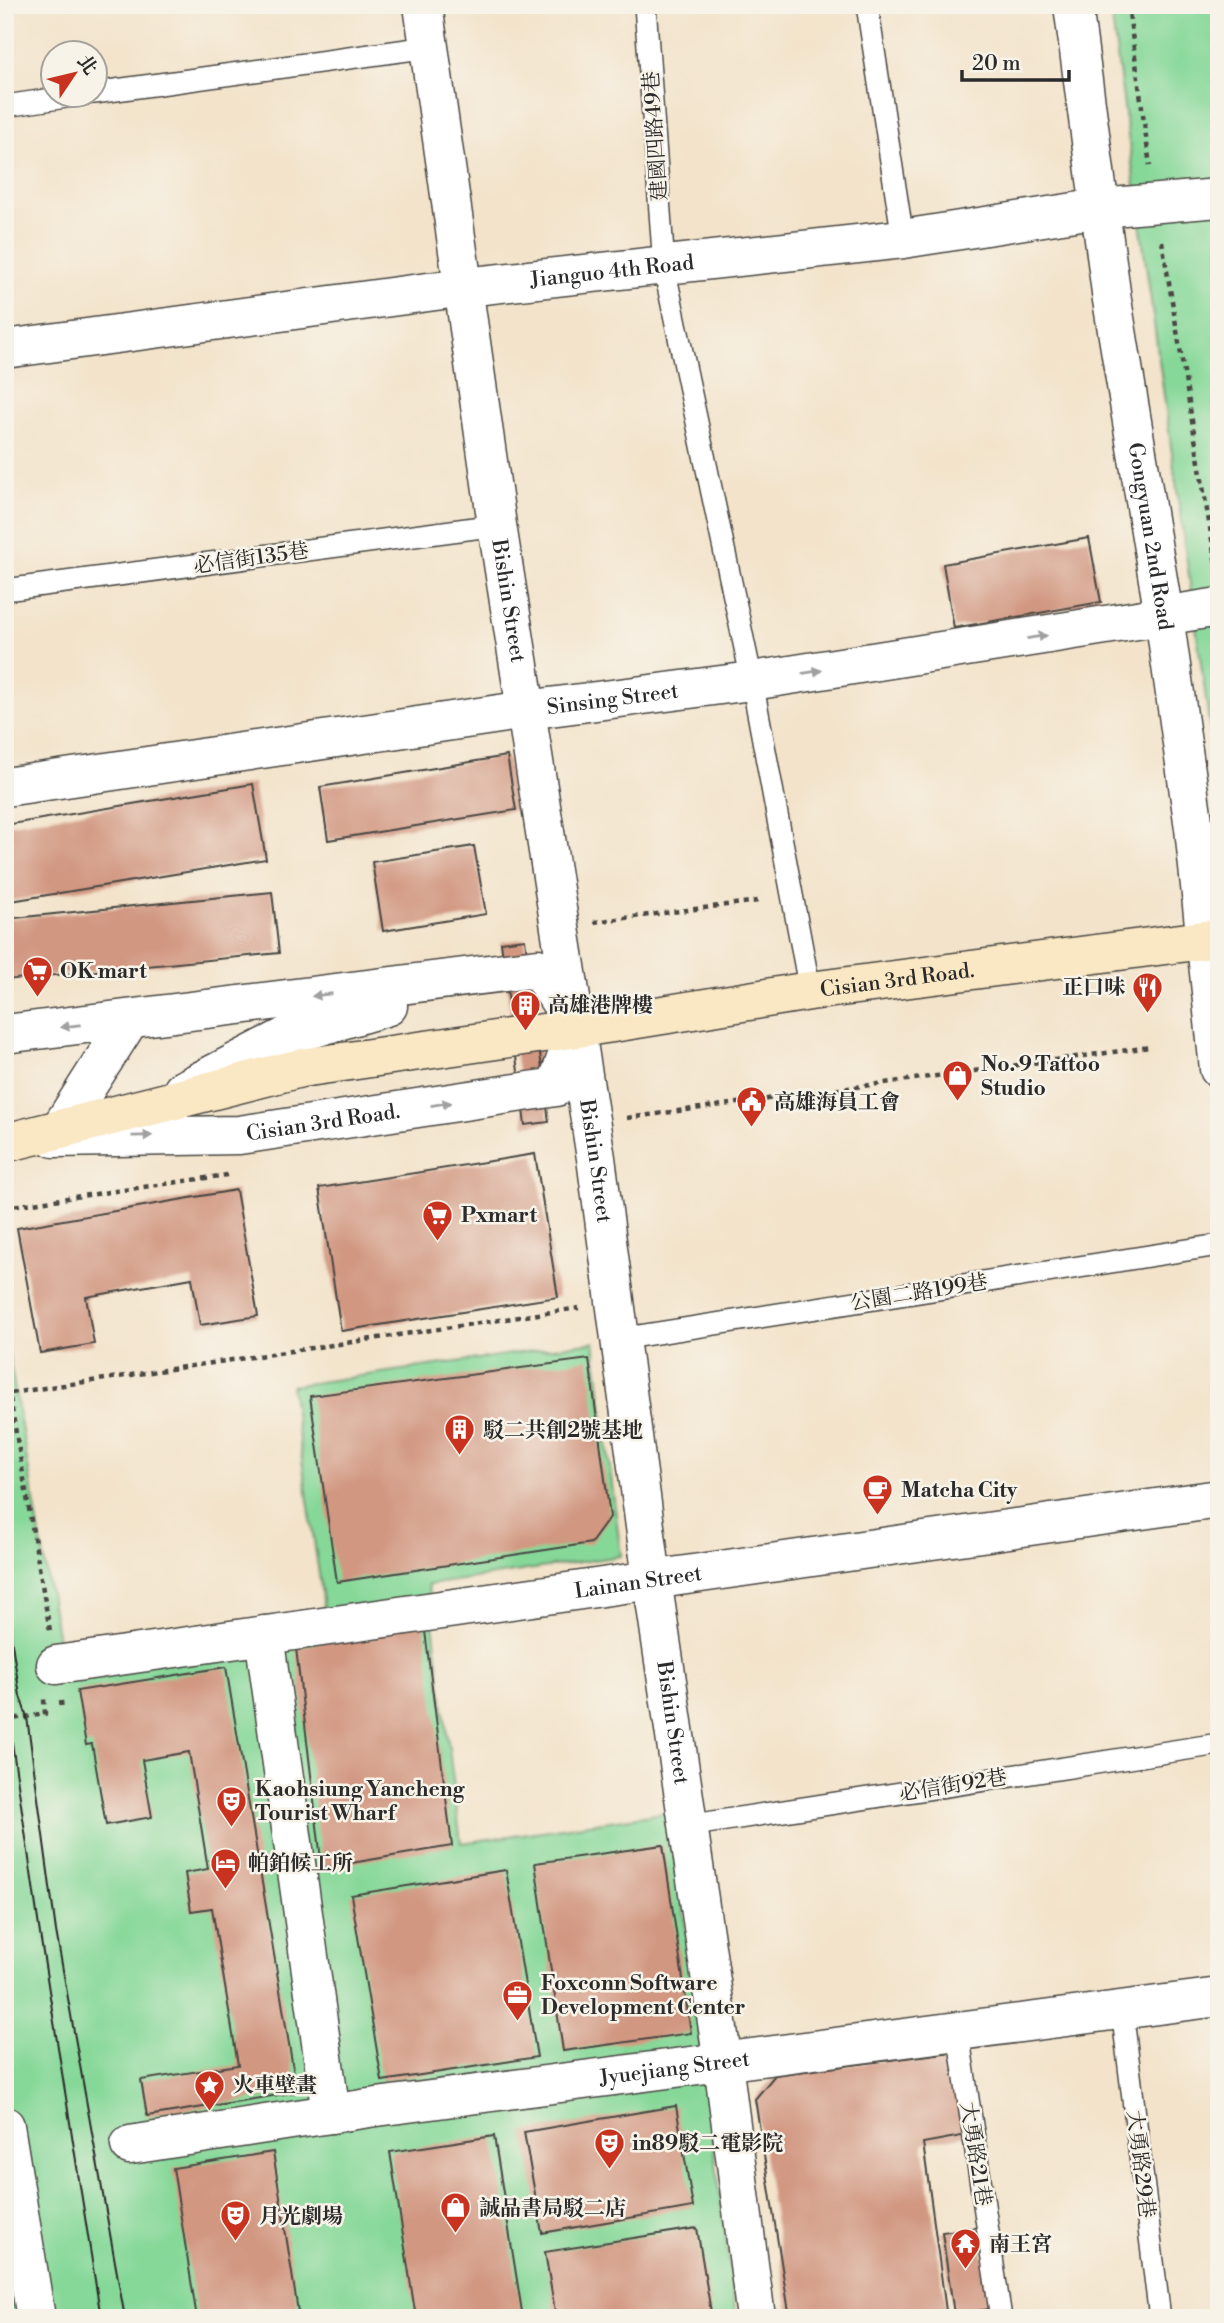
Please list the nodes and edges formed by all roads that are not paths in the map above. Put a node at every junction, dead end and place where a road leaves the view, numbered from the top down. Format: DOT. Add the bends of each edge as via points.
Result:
graph roads {
  1 [pos="423,5"];
  2 [pos="645,5"];
  3 [pos="867,5"];
  4 [pos="1073,5"];
  5 [pos="429,47"];
  6 [pos="108,91"];
  7 [pos="38,101"];
  8 [pos="5,106"];
  9 [pos="1219,198"];
  10 [pos="1100,208"];
  11 [pos="903,239"];
  12 [pos="664,267"];
  13 [pos="465,287"];
  14 [pos="5,349"];
  15 [pos="498,525"];
  16 [pos="5,590"];
  17 [pos="1219,607"];
  18 [pos="1164,616"];
  19 [pos="752,681"];
  20 [pos="526,710"];
  21 [pos="5,787"];
  22 [pos="1213,939"];
  23 [pos="494,974"];
  24 [pos="810,991"];
  25 [pos="130,1019"];
  26 [pos="577,1027"];
  27 [pos="5,1034"];
  28 [pos="1219,1069"];
  29 [pos="160,1102"];
  30 [pos="30,1137"];
  31 [pos="1219,1245"];
  32 [pos="617,1321"];
  33 [pos="1219,1499"];
  34 [pos="652,1579"];
  35 [pos="264,1634"];
  36 [pos="56,1665"];
  37 [pos="1219,1744"];
  38 [pos="687,1826"];
  39 [pos="1219,1997"];
  40 [pos="1122,2010"];
  41 [pos="958,2032"];
  42 [pos="709,2064"];
  43 [pos="331,2114"];
  44 [pos="5,2126"];
  45 [pos="130,2145"];
  46 [pos="36,2318"];
  47 [pos="755,2318"];
  48 [pos="1001,2318"];
  49 [pos="1160,2318"];
  1 -- 5 [label="street, Bishin Street"];
  2 -- 12 [label="lane, 建國四路49巷"];
  3 -- 11 [label="lane"];
  4 -- 10 [label="street, Gongyuan 2nd Road"];
  5 -- 6 [label="lane"];
  5 -- 13 [label="street, Bishin Street"];
  7 -- 8 [label="lane"];
  9 -- 10 [label="street, Jianguo 4th Road"];
  10 -- 11 [label="street, Jianguo 4th Road"];
  10 -- 18 [label="street, Gongyuan 2nd Road"];
  11 -- 12 [label="street, Jianguo 4th Road"];
  12 -- 13 [label="street, Jianguo 4th Road"];
  12 -- 19 [label="lane, 建國四路49巷"];
  13 -- 14 [label="street, Jianguo 4th Road"];
  13 -- 15 [label="street, Bishin Street"];
  15 -- 16 [label="lane, 必信街135巷"];
  15 -- 20 [label="street, Bishin Street"];
  17 -- 18 [label="street, Sinsing Street"];
  19 -- 18 [label="street, Sinsing Street, one-way"];
  18 -- 22 [label="street, Gongyuan 2nd Road"];
  19 -- 20 [label="street, Sinsing Street"];
  19 -- 24 [label="lane, 建國四路49巷"];
  20 -- 21 [label="street, Sinsing Street"];
  20 -- 26 [label="street, Bishin Street"];
  22 -- 24 [label="street, Cisian 3rd Road."];
  22 -- 28 [label="street, Gongyuan 2nd Road"];
  23 -- 25 [label="street, Cisian 3rd Road., one-way"];
  23 -- 26 [label="street, Cisian 3rd Road." via="538,968"];
  23 -- 29 [label="street, Cisian 3rd Road." via="287,1036"];
  24 -- 26 [label="street, Cisian 3rd Road."];
  25 -- 27 [label="street, Cisian 3rd Road., one-way"];
  25 -- 30 [label="street"];
  26 -- 29 [label="street, Cisian 3rd Road." via="301,1068"];
  30 -- 26 [label="street, Cisian 3rd Road., one-way" via="239,1135 555,1087"];
  26 -- 32 [label="street, Bishin Street"];
  29 -- 30 [label="street, Cisian 3rd Road."];
  31 -- 32 [label="lane, 公園二路199巷"];
  32 -- 34 [label="street, Bishin Street"];
  33 -- 34 [label="street, Lainan Street"];
  34 -- 35 [label="street, Lainan Street"];
  34 -- 38 [label="street, Bishin Street"];
  35 -- 36 [label="street, Lainan Street"];
  35 -- 43 [label="street"];
  37 -- 38 [label="lane, 必信街92巷"];
  38 -- 42 [label="street, Bishin Street"];
  39 -- 40 [label="street, Jyuejiang Street"];
  40 -- 41 [label="street, Jyuejiang Street"];
  40 -- 49 [label="lane, 大勇路29巷"];
  41 -- 42 [label="street, Jyuejiang Street"];
  41 -- 48 [label="lane, 大勇路21巷"];
  42 -- 43 [label="street, Jyuejiang Street"];
  42 -- 47 [label="street, Bishin Street"];
  43 -- 45 [label="street, Jyuejiang Street"];
  44 -- 46 [label="street"];
}
